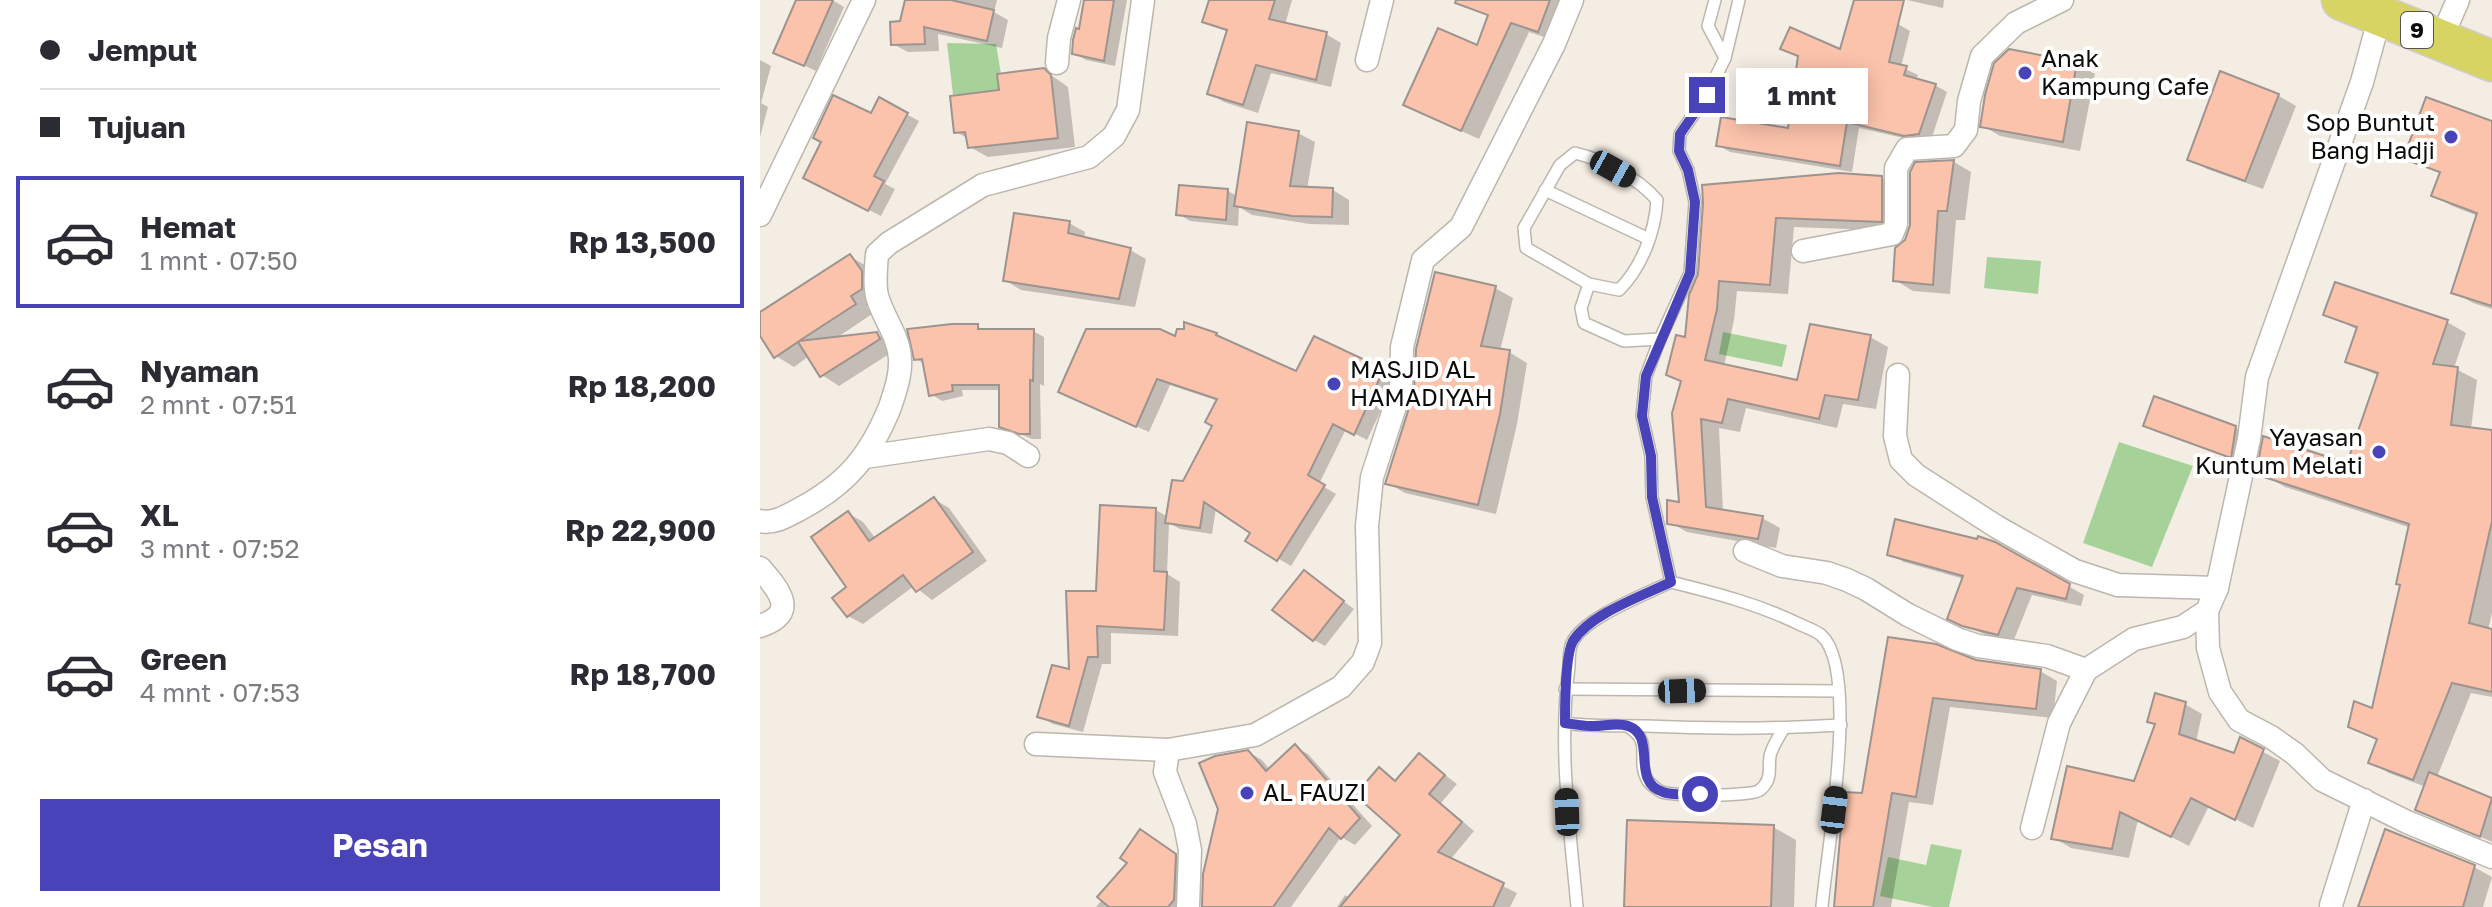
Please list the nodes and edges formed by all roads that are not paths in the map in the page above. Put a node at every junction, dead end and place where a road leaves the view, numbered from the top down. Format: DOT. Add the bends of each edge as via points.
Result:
graph roads {
  1 [pos="864,0"];
  2 [pos="1069,0"];
  3 [pos="1143,0"];
  4 [pos="1382,0"];
  5 [pos="1572,0"];
  6 [pos="1715,0"];
  7 [pos="1739,0"];
  8 [pos="2062,0"];
  9 [pos="2342,0"];
  10 [pos="2458,0"];
  11 [pos="2380,16"];
  12 [pos="2441,39"];
  13 [pos="1725,58"];
  14 [pos="1367,60"];
  15 [pos="2492,61"];
  16 [pos="1057,63"];
  17 [pos="1545,190"];
  18 [pos="760,215"];
  19 [pos="1649,239"];
  20 [pos="1803,251"];
  21 [pos="1589,284"];
  22 [pos="1660,339"];
  23 [pos="1898,375"];
  24 [pos="1028,456"];
  25 [pos="865,457"];
  26 [pos="760,521"];
  27 [pos="1745,551"];
  28 [pos="760,568"];
  29 [pos="1671,582"];
  30 [pos="2217,588"];
  31 [pos="2207,611"];
  32 [pos="760,626"];
  33 [pos="2086,670"];
  34 [pos="1565,689"];
  35 [pos="1837,691"];
  36 [pos="1565,723"];
  37 [pos="1841,725"];
  38 [pos="1627,726"];
  39 [pos="1784,728"];
  40 [pos="1036,744"];
  41 [pos="1168,750"];
  42 [pos="2364,800"];
  43 [pos="2032,828"];
  44 [pos="2492,857"];
  45 [pos="2331,905"];
  46 [pos="1188,907"];
  47 [pos="1577,907"];
  48 [pos="1822,907"];
  1 -- 18 [label="street"];
  2 -- 16 [label="street"];
  3 -- 25 [label="street" via="1128,110 1114,136 1089,157 983,185 877,254 877,296 895,336 900,370 894,396"];
  4 -- 14 [label="street"];
  5 -- 41 [label="street" via="1461,227 1423,260 1402,347 1401,388 1372,477 1367,526 1370,643 1363,662 1341,687 1255,735"];
  6 -- 13 [label="lane" via="1708,26"];
  7 -- 13 [label="lane"];
  8 -- 20 [label="street" via="2016,23 1982,56 1966,130 1954,146 1907,149 1896,168 1892,234"];
  9 -- 11 [label="highway, 9"];
  10 -- 12 [label="street"];
  11 -- 12 [label="highway, 9"];
  11 -- 30 [label="street" via="2362,82 2257,377"];
  12 -- 15 [label="highway, 9"];
  13 -- 22 [label="lane" via="1680,134 1679,151 1695,202 1690,273"];
  17 -- 19 [label="lane"];
  17 -- 19 [label="lane" via="1560,165 1575,153 1590,157 1646,187 1657,200"];
  17 -- 21 [label="lane" via="1524,228 1526,248"];
  19 -- 21 [label="lane" via="1632,277 1619,290"];
  21 -- 22 [label="lane" via="1581,308 1584,323 1624,341"];
  22 -- 29 [label="lane" via="1646,376 1642,416 1651,456 1652,497"];
  23 -- 30 [label="street" via="1895,436 1901,460 1916,475 2075,571 2118,585"];
  24 -- 25 [label="street" via="989,439"];
  25 -- 26 [label="street" via="823,497 785,517"];
  27 -- 33 [label="street" via="1782,566 1847,580 1957,639 2038,654"];
  28 -- 32 [label="street" via="783,600 778,617"];
  29 -- 34 [label="lane" via="1593,620 1572,642"];
  29 -- 35 [label="lane" via="1769,609 1822,636 1834,660"];
  30 -- 31 [label="street"];
  31 -- 33 [label="street" via="2183,627 2134,639"];
  31 -- 42 [label="street" via="2208,648 2220,692 2239,720 2295,754 2322,780"];
  33 -- 43 [label="street" via="2059,723"];
  34 -- 35 [label="lane"];
  34 -- 36 [label="lane"];
  35 -- 37 [label="lane"];
  36 -- 38 [label="lane"];
  36 -- 47 [label="lane"];
  37 -- 39 [label="lane"];
  37 -- 48 [label="lane"];
  38 -- 39 [label="lane"];
  38 -- 39 [label="lane" via="1639,733 1648,780 1661,792 1746,795 1760,790 1771,774 1770,755"];
  40 -- 41 [label="street"];
  41 -- 46 [label="street" via="1165,772 1190,850"];
  42 -- 44 [label="street"];
  42 -- 45 [label="street"];
}
